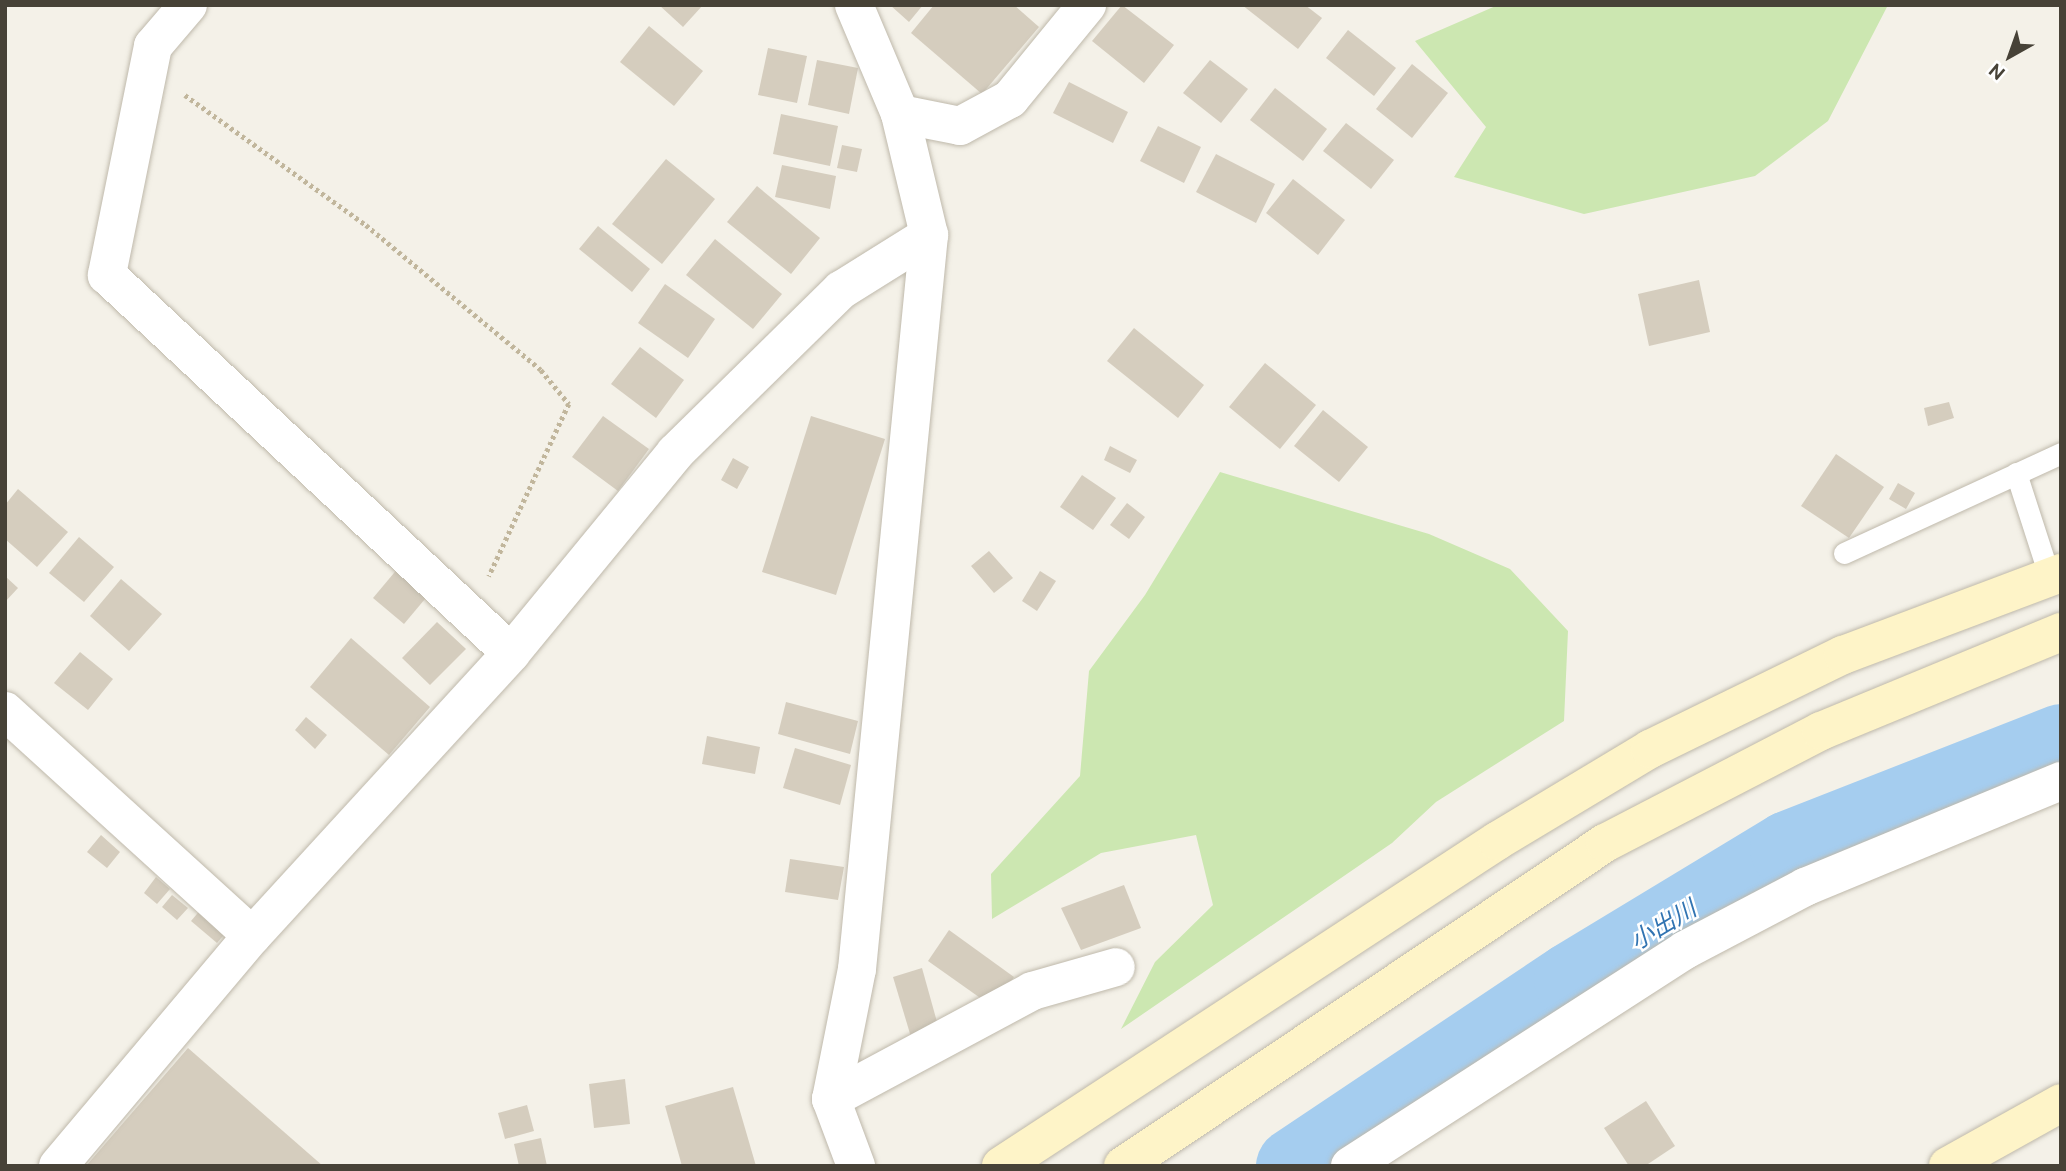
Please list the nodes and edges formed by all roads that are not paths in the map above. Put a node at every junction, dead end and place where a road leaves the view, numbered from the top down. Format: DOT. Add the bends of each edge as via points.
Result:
graph roads {
  1 [pos="188,5"];
  2 [pos="854,5"];
  3 [pos="1087,5"];
  4 [pos="900,114"];
  5 [pos="929,235"];
  6 [pos="2061,453"];
  7 [pos="2016,473"];
  8 [pos="1844,553"];
  9 [pos="2055,576"];
  10 [pos="2061,632"];
  11 [pos="511,653"];
  12 [pos="5,711"];
  13 [pos="2061,781"];
  14 [pos="251,936"];
  15 [pos="1116,967"];
  16 [pos="831,1099"];
  17 [pos="2061,1103"];
  18 [pos="58,1166"];
  19 [pos="856,1166"];
  20 [pos="1001,1166"];
  21 [pos="1123,1166"];
  22 [pos="1350,1166"];
  23 [pos="1948,1166"];
  1 -- 11 [label="street" via="153,46 107,275"];
  2 -- 4 [label="street"];
  3 -- 4 [label="street" via="1010,99 960,126"];
  4 -- 5 [label="street"];
  5 -- 11 [label="street" via="841,290 675,453"];
  5 -- 16 [label="street" via="859,955"];
  6 -- 7 [label="lane"];
  7 -- 8 [label="lane"];
  7 -- 9 [label="lane"];
  9 -- 20 [label="street" via="1843,655 1650,749 1486,848"];
  10 -- 21 [label="street" via="1821,731 1605,843"];
  11 -- 14 [label="street"];
  12 -- 14 [label="street"];
  13 -- 22 [label="street" via="1805,887 1685,950"];
  14 -- 18 [label="street"];
  15 -- 16 [label="street" via="1032,991"];
  16 -- 19 [label="street"];
  17 -- 23 [label="street"];
}
